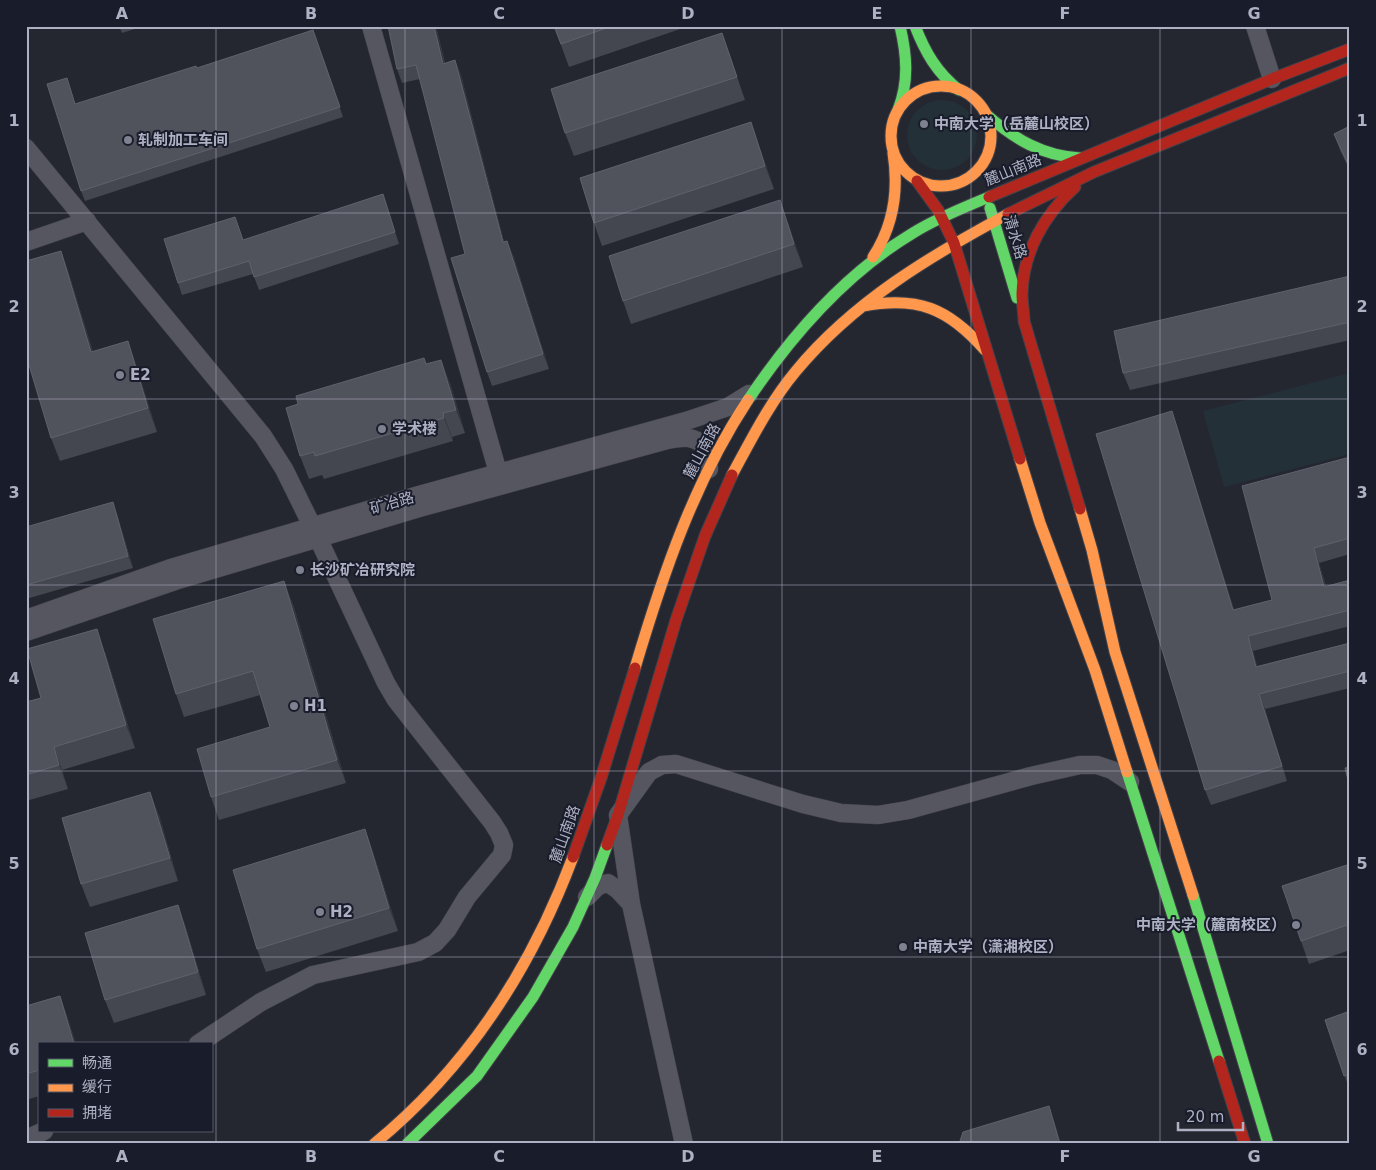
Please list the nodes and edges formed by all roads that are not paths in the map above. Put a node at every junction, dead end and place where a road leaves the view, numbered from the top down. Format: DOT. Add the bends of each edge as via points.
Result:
graph roads {
  1 [pos="371,26"];
  2 [pos="900,26"];
  3 [pos="915,26"];
  4 [pos="1255,26"];
  5 [pos="1350,50"];
  6 [pos="1350,68"];
  7 [pos="1272,79"];
  8 [pos="960,90"];
  9 [pos="898,110"];
  10 [pos="987,115"];
  11 [pos="26,148"];
  12 [pos="892,149"];
  13 [pos="1087,157"];
  14 [pos="986,160"];
  15 [pos="1094,172"];
  16 [pos="917,181"];
  17 [pos="985,188"];
  18 [pos="942,217"];
  19 [pos="87,221"];
  20 [pos="995,221"];
  21 [pos="26,242"];
  22 [pos="954,243"];
  23 [pos="862,270"];
  24 [pos="861,307"];
  25 [pos="1024,321"];
  26 [pos="988,356"];
  27 [pos="758,388"];
  28 [pos="709,469"];
  29 [pos="500,479"];
  30 [pos="315,532"];
  31 [pos="26,619"];
  32 [pos="26,632"];
  33 [pos="1130,782"];
  34 [pos="618,815"];
  35 [pos="586,898"];
  36 [pos="631,904"];
  37 [pos="201,1042"];
  38 [pos="42,1132"];
  39 [pos="26,1139"];
  40 [pos="374,1144"];
  41 [pos="407,1144"];
  42 [pos="684,1144"];
  43 [pos="1245,1144"];
  44 [pos="1268,1144"];
  1 -- 29 [label="street"];
  2 -- 9 [label="main road" via="908,69"];
  3 -- 8 [label="main road" via="932,63 948,83"];
  4 -- 7 [label="street"];
  5 -- 7 [label="main road, 麓山南路"];
  6 -- 15 [label="main road"];
  7 -- 13 [label="main road, 麓山南路"];
  8 -- 9 [label="main road" via="942,86 925,89 909,97"];
  8 -- 10 [label="main road" via="980,104"];
  9 -- 12 [label="main road" via="892,123"];
  10 -- 13 [label="main road" via="1016,139 1039,150 1068,158"];
  10 -- 14 [label="main road" via="991,138"];
  11 -- 19 [label="street"];
  12 -- 16 [label="main road" via="897,162"];
  12 -- 23 [label="main road" via="895,186 889,227 882,243"];
  13 -- 17 [label="main road, 麓山南路"];
  14 -- 16 [label="main road" via="979,170 961,183 939,187"];
  14 -- 17 [label="main road, 清水路"];
  15 -- 20 [label="main road"];
  15 -- 25 [label="main road" via="1054,209 1039,231 1024,276"];
  16 -- 18 [label="main road"];
  17 -- 18 [label="main road, 麓山南路"];
  17 -- 20 [label="main road, 清水路"];
  18 -- 22 [label="main road"];
  18 -- 23 [label="main road, 麓山南路" via="912,233"];
  19 -- 21 [label="street"];
  19 -- 30 [label="street" via="263,436 284,469"];
  20 -- 22 [label="main road"];
  20 -- 25 [label="main road, 清水路"];
  22 -- 24 [label="main road" via="892,282"];
  22 -- 26 [label="main road"];
  23 -- 27 [label="main road, 麓山南路" via="812,318"];
  24 -- 26 [label="main road" via="883,301 907,302 930,308 972,333"];
  24 -- 34 [label="main road" via="829,334 795,372 772,404 732,474 705,536 676,620"];
  25 -- 44 [label="main road" via="1092,550 1115,652"];
  26 -- 33 [label="main road" via="1040,523 1095,670"];
  27 -- 28 [label="main road, 麓山南路"];
  27 -- 29 [label="street, 矿冶路" via="728,407"];
  28 -- 29 [label="street, 矿冶路" via="706,447 688,437"];
  28 -- 40 [label="main road, 麓山南路" via="678,538 596,793 547,920 476,1038 430,1094"];
  29 -- 30 [label="street, 矿冶路"];
  30 -- 31 [label="street, 矿冶路" via="172,568"];
  30 -- 32 [label="street, 矿冶路"];
  30 -- 37 [label="street" via="392,694 492,822 504,845 502,854 467,897 448,930 435,943 418,952 313,975 261,1002"];
  33 -- 34 [label="street" via="1097,765 1080,766 878,815 842,813 803,804 676,764 662,764 649,772"];
  33 -- 43 [label="main road"];
  34 -- 35 [label="main road"];
  34 -- 36 [label="street"];
  35 -- 36 [label="street" via="598,886 608,883"];
  35 -- 41 [label="main road" via="533,997 477,1076"];
  36 -- 42 [label="street"];
  38 -- 39 [label="street"];
}
